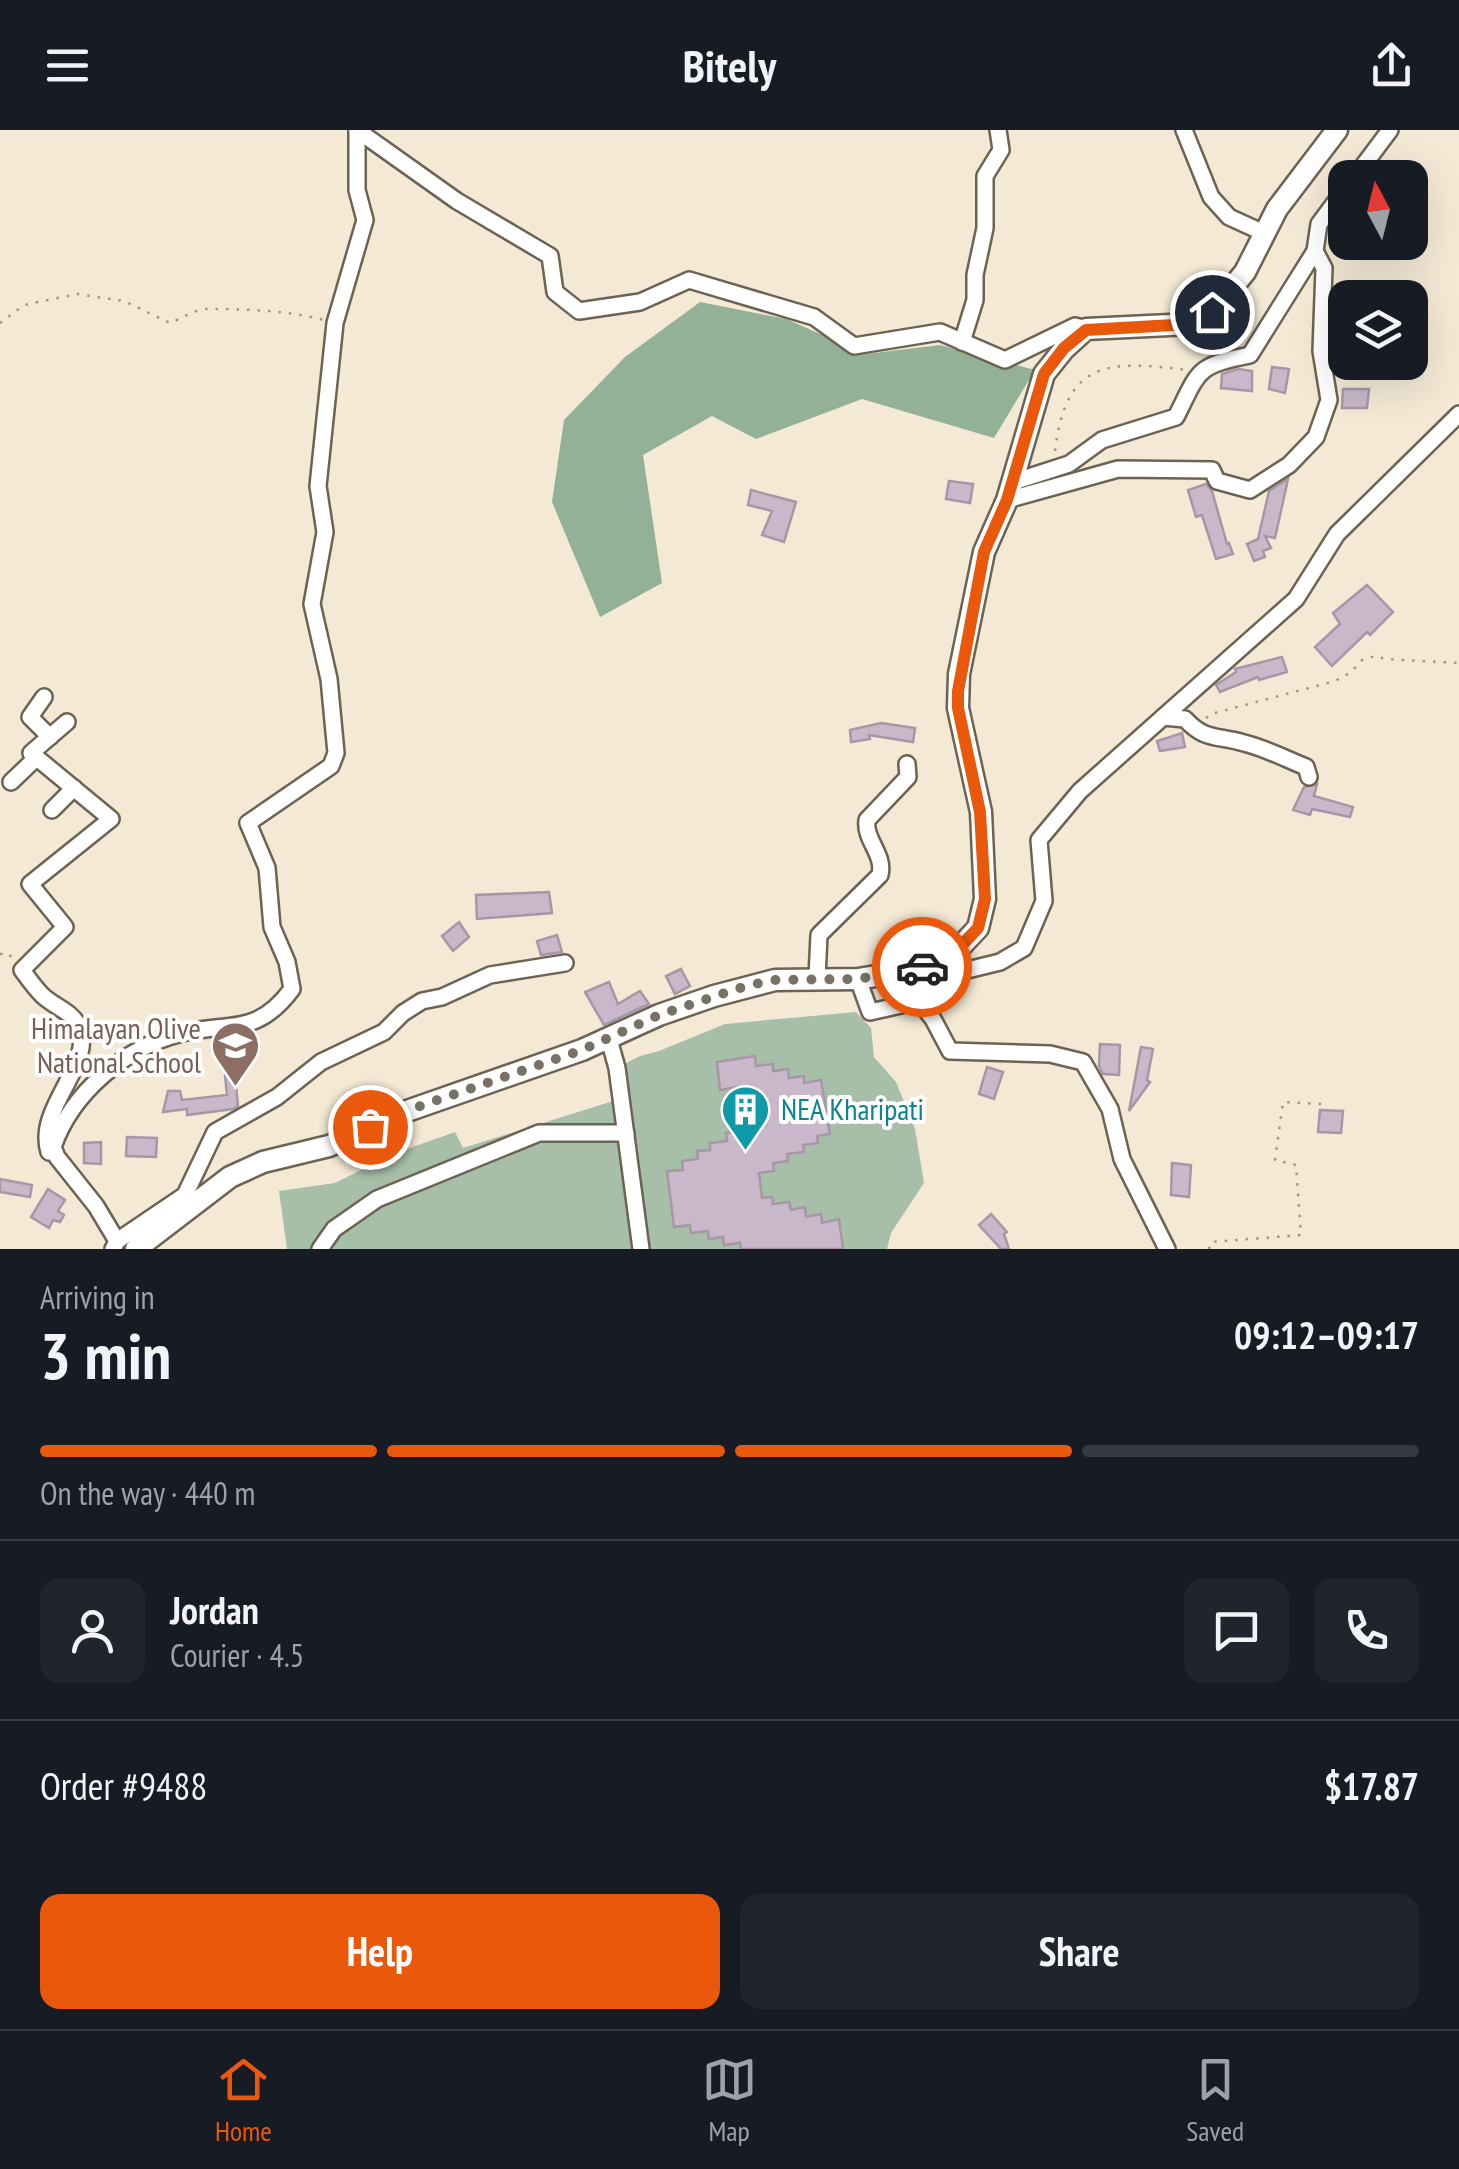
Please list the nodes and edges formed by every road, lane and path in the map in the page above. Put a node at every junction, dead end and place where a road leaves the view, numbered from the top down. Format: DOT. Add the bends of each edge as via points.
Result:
graph roads {
  1 [pos="998,130"];
  2 [pos="1184,130"];
  3 [pos="1337,130"];
  4 [pos="1390,130"];
  5 [pos="357,131"];
  6 [pos="1368,160"];
  7 [pos="1328,212"];
  8 [pos="1264,233"];
  9 [pos="1315,251"];
  10 [pos="0,323"];
  11 [pos="335,324"];
  12 [pos="1086,330"];
  13 [pos="962,342"];
  14 [pos="1198,371"];
  15 [pos="1459,414"];
  16 [pos="1055,470"];
  17 [pos="1010,491"];
  18 [pos="1459,663"];
  19 [pos="44,697"];
  20 [pos="1163,717"];
  21 [pos="67,722"];
  22 [pos="1194,729"];
  23 [pos="50,737"];
  24 [pos="36,758"];
  25 [pos="906,764"];
  26 [pos="1309,777"];
  27 [pos="10,782"];
  28 [pos="74,788"];
  29 [pos="52,810"];
  30 [pos="564,963"];
  31 [pos="922,967"];
  32 [pos="818,978"];
  33 [pos="858,979"];
  34 [pos="608,1039"];
  35 [pos="1322,1104"];
  36 [pos="626,1133"];
  37 [pos="57,1157"];
  38 [pos="122,1246"];
  39 [pos="320,1249"];
  40 [pos="641,1249"];
  41 [pos="1167,1249"];
  42 [pos="1209,1249"];
  1 -- 13 [label="street" via="1001,150 985,176 985,228"];
  2 -- 8 [label="street" via="1211,198 1228,217"];
  3 -- 8 [label="main road"];
  4 -- 6 [label="street"];
  5 -- 11 [label="street" via="357,190 365,220"];
  5 -- 13 [label="street" via="550,256 556,292 580,310 640,302 689,280 814,316 854,346 940,332"];
  7 -- 9 [label="street"];
  8 -- 12 [label="main road" via="1245,272 1212,312 1191,324"];
  9 -- 14 [label="street" via="1250,354"];
  9 -- 17 [label="street" via="1324,268 1321,351 1329,400 1316,438 1289,465 1250,490 1217,481 1212,470 1118,469"];
  10 -- 11 [label="path" via="24,305 77,294 124,301 170,324 204,309 234,308"];
  11 -- 37 [label="street" via="318,486 324,532 312,604 336,753 331,766 248,822 267,868 272,927 292,988 261,1020 182,1033 110,1069 74,1106 53,1147"];
  12 -- 13 [label="street" via="1075,326 1005,360"];
  12 -- 17 [label="main road" via="1044,374"];
  14 -- 16 [label="street" via="1176,417 1102,440"];
  14 -- 16 [label="path" via="1128,365 1083,378 1061,416"];
  15 -- 20 [label="street" via="1337,534 1296,600"];
  16 -- 17 [label="street"];
  17 -- 31 [label="main road" via="984,552 958,691 980,812 985,899 978,928 960,947"];
  18 -- 22 [label="path" via="1374,656 1335,681 1211,714"];
  19 -- 23 [label="street" via="30,717"];
  20 -- 22 [label="street" via="1185,720"];
  20 -- 31 [label="street" via="1080,791 1039,840 1044,901 1024,948 1000,962 950,974"];
  21 -- 23 [label="street"];
  22 -- 26 [label="street" via="1274,754 1306,768"];
  23 -- 24 [label="street" via="30,753"];
  24 -- 27 [label="street"];
  24 -- 28 [label="street"];
  25 -- 32 [label="street" via="908,776 867,820 880,875 819,935"];
  28 -- 29 [label="street"];
  28 -- 37 [label="street" via="110,819 30,884 66,927 22,970 43,997 70,1015 84,1047 48,1121 48,1151"];
  30 -- 38 [label="street" via="490,975 422,1001 384,1032 321,1062 215,1132 185,1195"];
  31 -- 33 [label="main road"];
  32 -- 33 [label="main road"];
  32 -- 34 [label="main road" via="746,986"];
  33 -- 41 [label="street" via="870,1012 919,1001 950,1052 1050,1054 1083,1062 1110,1109 1122,1159"];
  34 -- 36 [label="street"];
  34 -- 38 [label="main road" via="406,1111 329,1146 246,1169"];
  35 -- 42 [label="path" via="1283,1102 1275,1160 1296,1165 1301,1234 1211,1242"];
  36 -- 39 [label="street" via="539,1133 377,1199 334,1229"];
  36 -- 40 [label="street"];
  37 -- 38 [label="street"];
}
